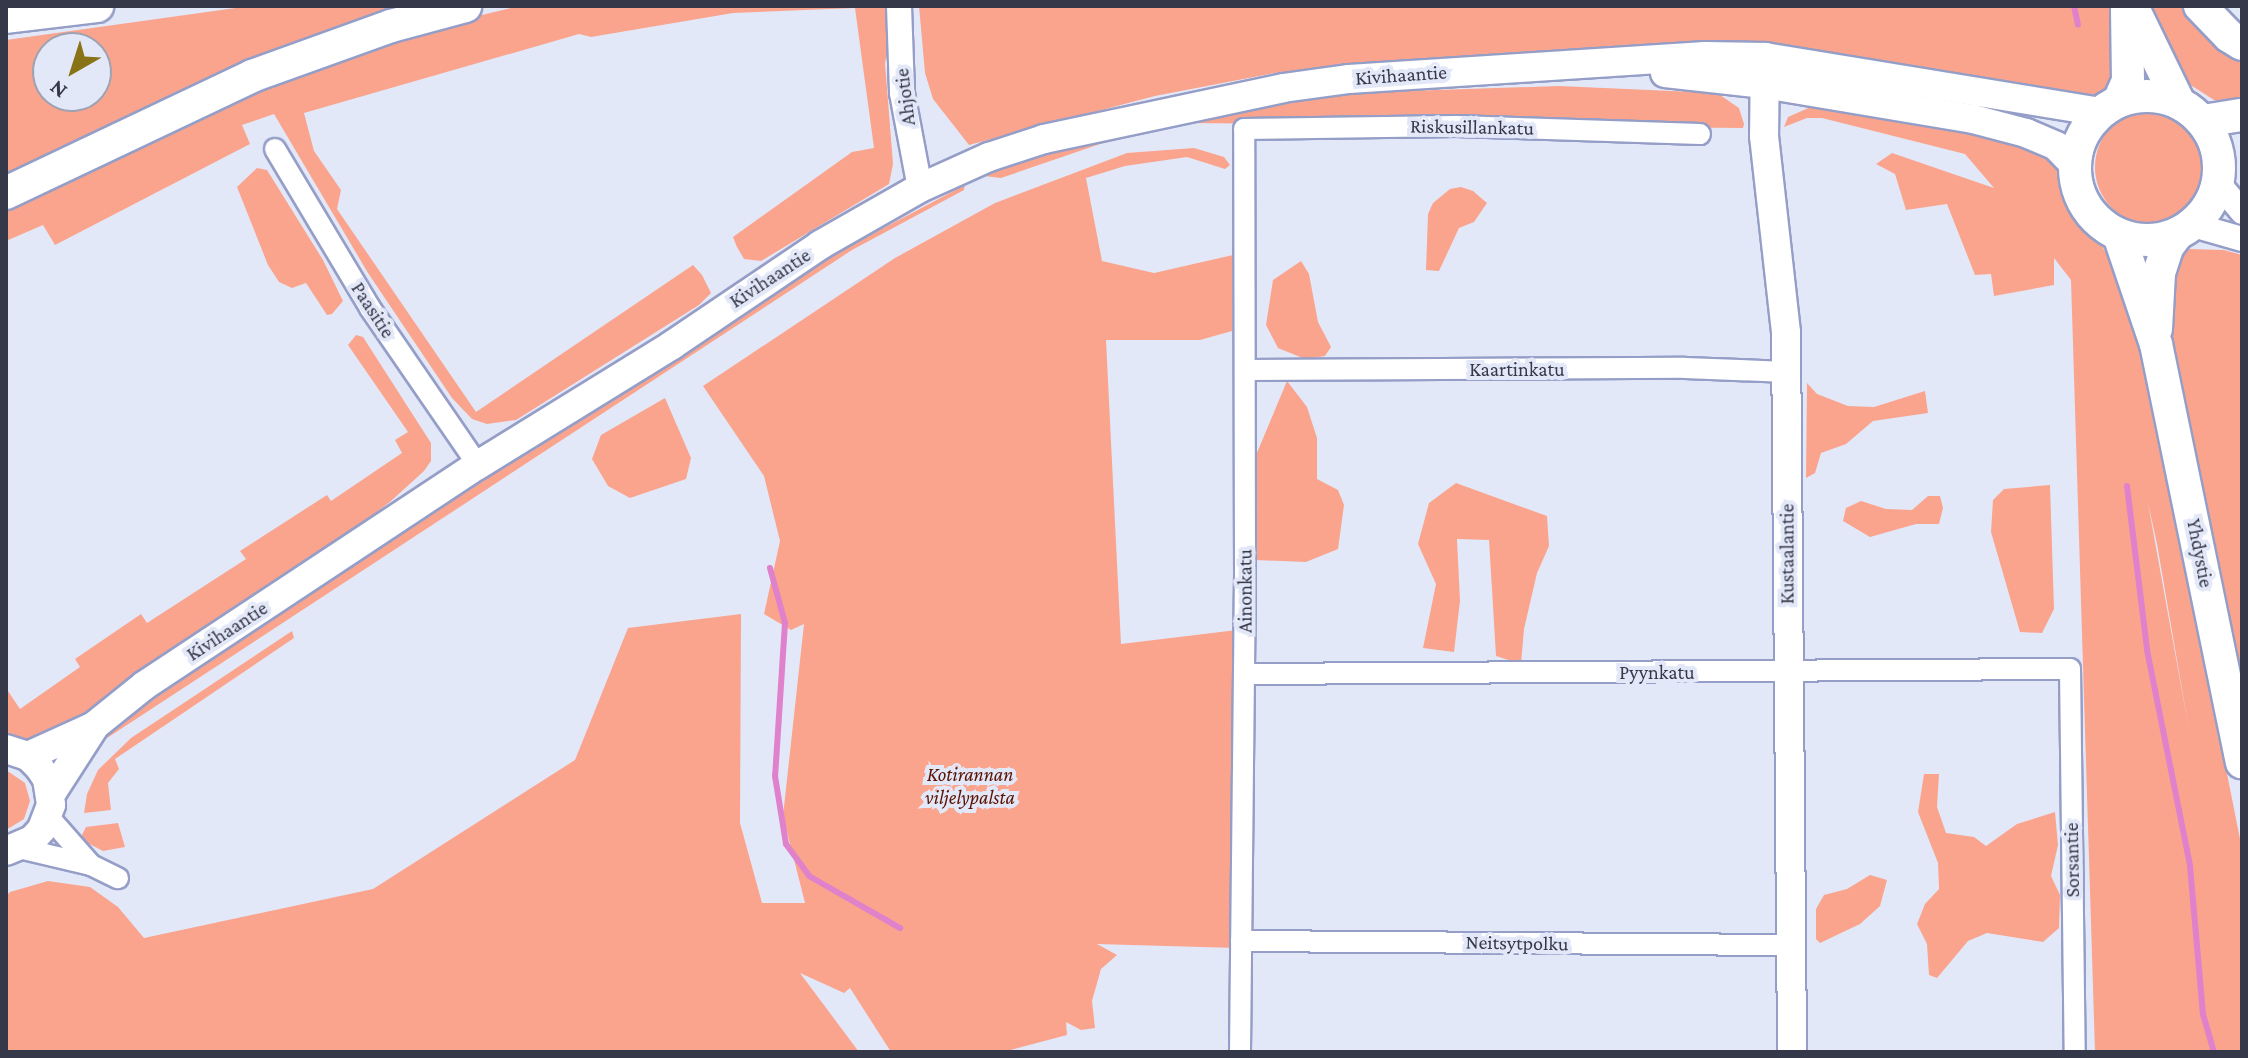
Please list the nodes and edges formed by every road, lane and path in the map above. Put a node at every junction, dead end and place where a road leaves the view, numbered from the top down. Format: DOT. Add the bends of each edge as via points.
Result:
graph roads {
  1 [pos="97,6"];
  2 [pos="465,6"];
  3 [pos="899,6"];
  4 [pos="2129,6"];
  5 [pos="2200,6"];
  6 [pos="6,17"];
  7 [pos="2242,44"];
  8 [pos="1765,71"];
  9 [pos="2110,107"];
  10 [pos="2191,112"];
  11 [pos="2242,115"];
  12 [pos="1244,129"];
  13 [pos="1700,134"];
  14 [pos="275,149"];
  15 [pos="2227,165"];
  16 [pos="2075,166"];
  17 [pos="920,188"];
  18 [pos="6,193"];
  19 [pos="2242,212"];
  20 [pos="2185,230"];
  21 [pos="2119,235"];
  22 [pos="2242,239"];
  23 [pos="2156,344"];
  24 [pos="1246,370"];
  25 [pos="1787,372"];
  26 [pos="478,465"];
  27 [pos="2070,669"];
  28 [pos="1789,673"];
  29 [pos="1245,674"];
  30 [pos="94,726"];
  31 [pos="12,750"];
  32 [pos="2242,762"];
  33 [pos="49,805"];
  34 [pos="12,849"];
  35 [pos="91,865"];
  36 [pos="118,878"];
  37 [pos="1241,941"];
  38 [pos="1792,945"];
  39 [pos="1240,1052"];
  40 [pos="1792,1052"];
  41 [pos="2075,1052"];
  1 -- 6 [label="main road"];
  2 -- 18 [label="main road" via="391,26 252,76"];
  3 -- 17 [label="street, Ahjotie" via="902,93"];
  4 -- 9 [label="main road" via="2128,81"];
  4 -- 10 [label="main road"];
  5 -- 7 [label="main road"];
  8 -- 9 [label="main road, Kivihaantie"];
  8 -- 16 [label="main road, Kivihaantie" via="2026,133 2056,146"];
  8 -- 17 [label="main road, Kivihaantie" via="1705,56 1540,64 1283,88 1044,139"];
  8 -- 25 [label="main road, Kustaalantie" via="1764,136 1785,304"];
  9 -- 10 [label="main road" via="2153,96"];
  9 -- 16 [label="main road" via="2083,137"];
  10 -- 11 [label="main road"];
  10 -- 15 [label="main road"];
  12 -- 13 [label="street, Riskusillankatu" via="1456,126"];
  12 -- 24 [label="street, Ainonkatu"];
  14 -- 26 [label="street, Paasitie" via="370,308"];
  15 -- 19 [label="street"];
  15 -- 20 [label="main road" via="2209,206"];
  16 -- 21 [label="main road" via="2087,207"];
  17 -- 26 [label="main road, Kivihaantie" via="820,245 672,345"];
  20 -- 21 [label="main road" via="2148,241"];
  20 -- 22 [label="street"];
  20 -- 23 [label="main road, Yhdystie" via="2168,246 2159,273"];
  21 -- 23 [label="main road, Yhdystie"];
  23 -- 32 [label="main road, Yhdystie"];
  24 -- 25 [label="street, Kaartinkatu"];
  24 -- 29 [label="street, Ainonkatu"];
  25 -- 28 [label="main road, Kustaalantie"];
  26 -- 30 [label="main road, Kivihaantie" via="145,685"];
  27 -- 28 [label="street, Pyynkatu"];
  27 -- 41 [label="street, Sorsantie"];
  28 -- 29 [label="street, Pyynkatu"];
  28 -- 38 [label="main road, Kustaalantie"];
  29 -- 37 [label="street, Ainonkatu"];
  30 -- 31 [label="main road, Kivihaantie"];
  30 -- 33 [label="main road, Kivihaantie"];
  31 -- 33 [label="main road" via="47,779"];
  33 -- 34 [label="main road, Kivihaantie" via="32,840"];
  33 -- 35 [label="street"];
  34 -- 35 [label="street"];
  35 -- 36 [label="street"];
  37 -- 38 [label="street, Neitsytpolku"];
  37 -- 39 [label="street, Ainonkatu"];
  38 -- 40 [label="main road, Kustaalantie"];
}
